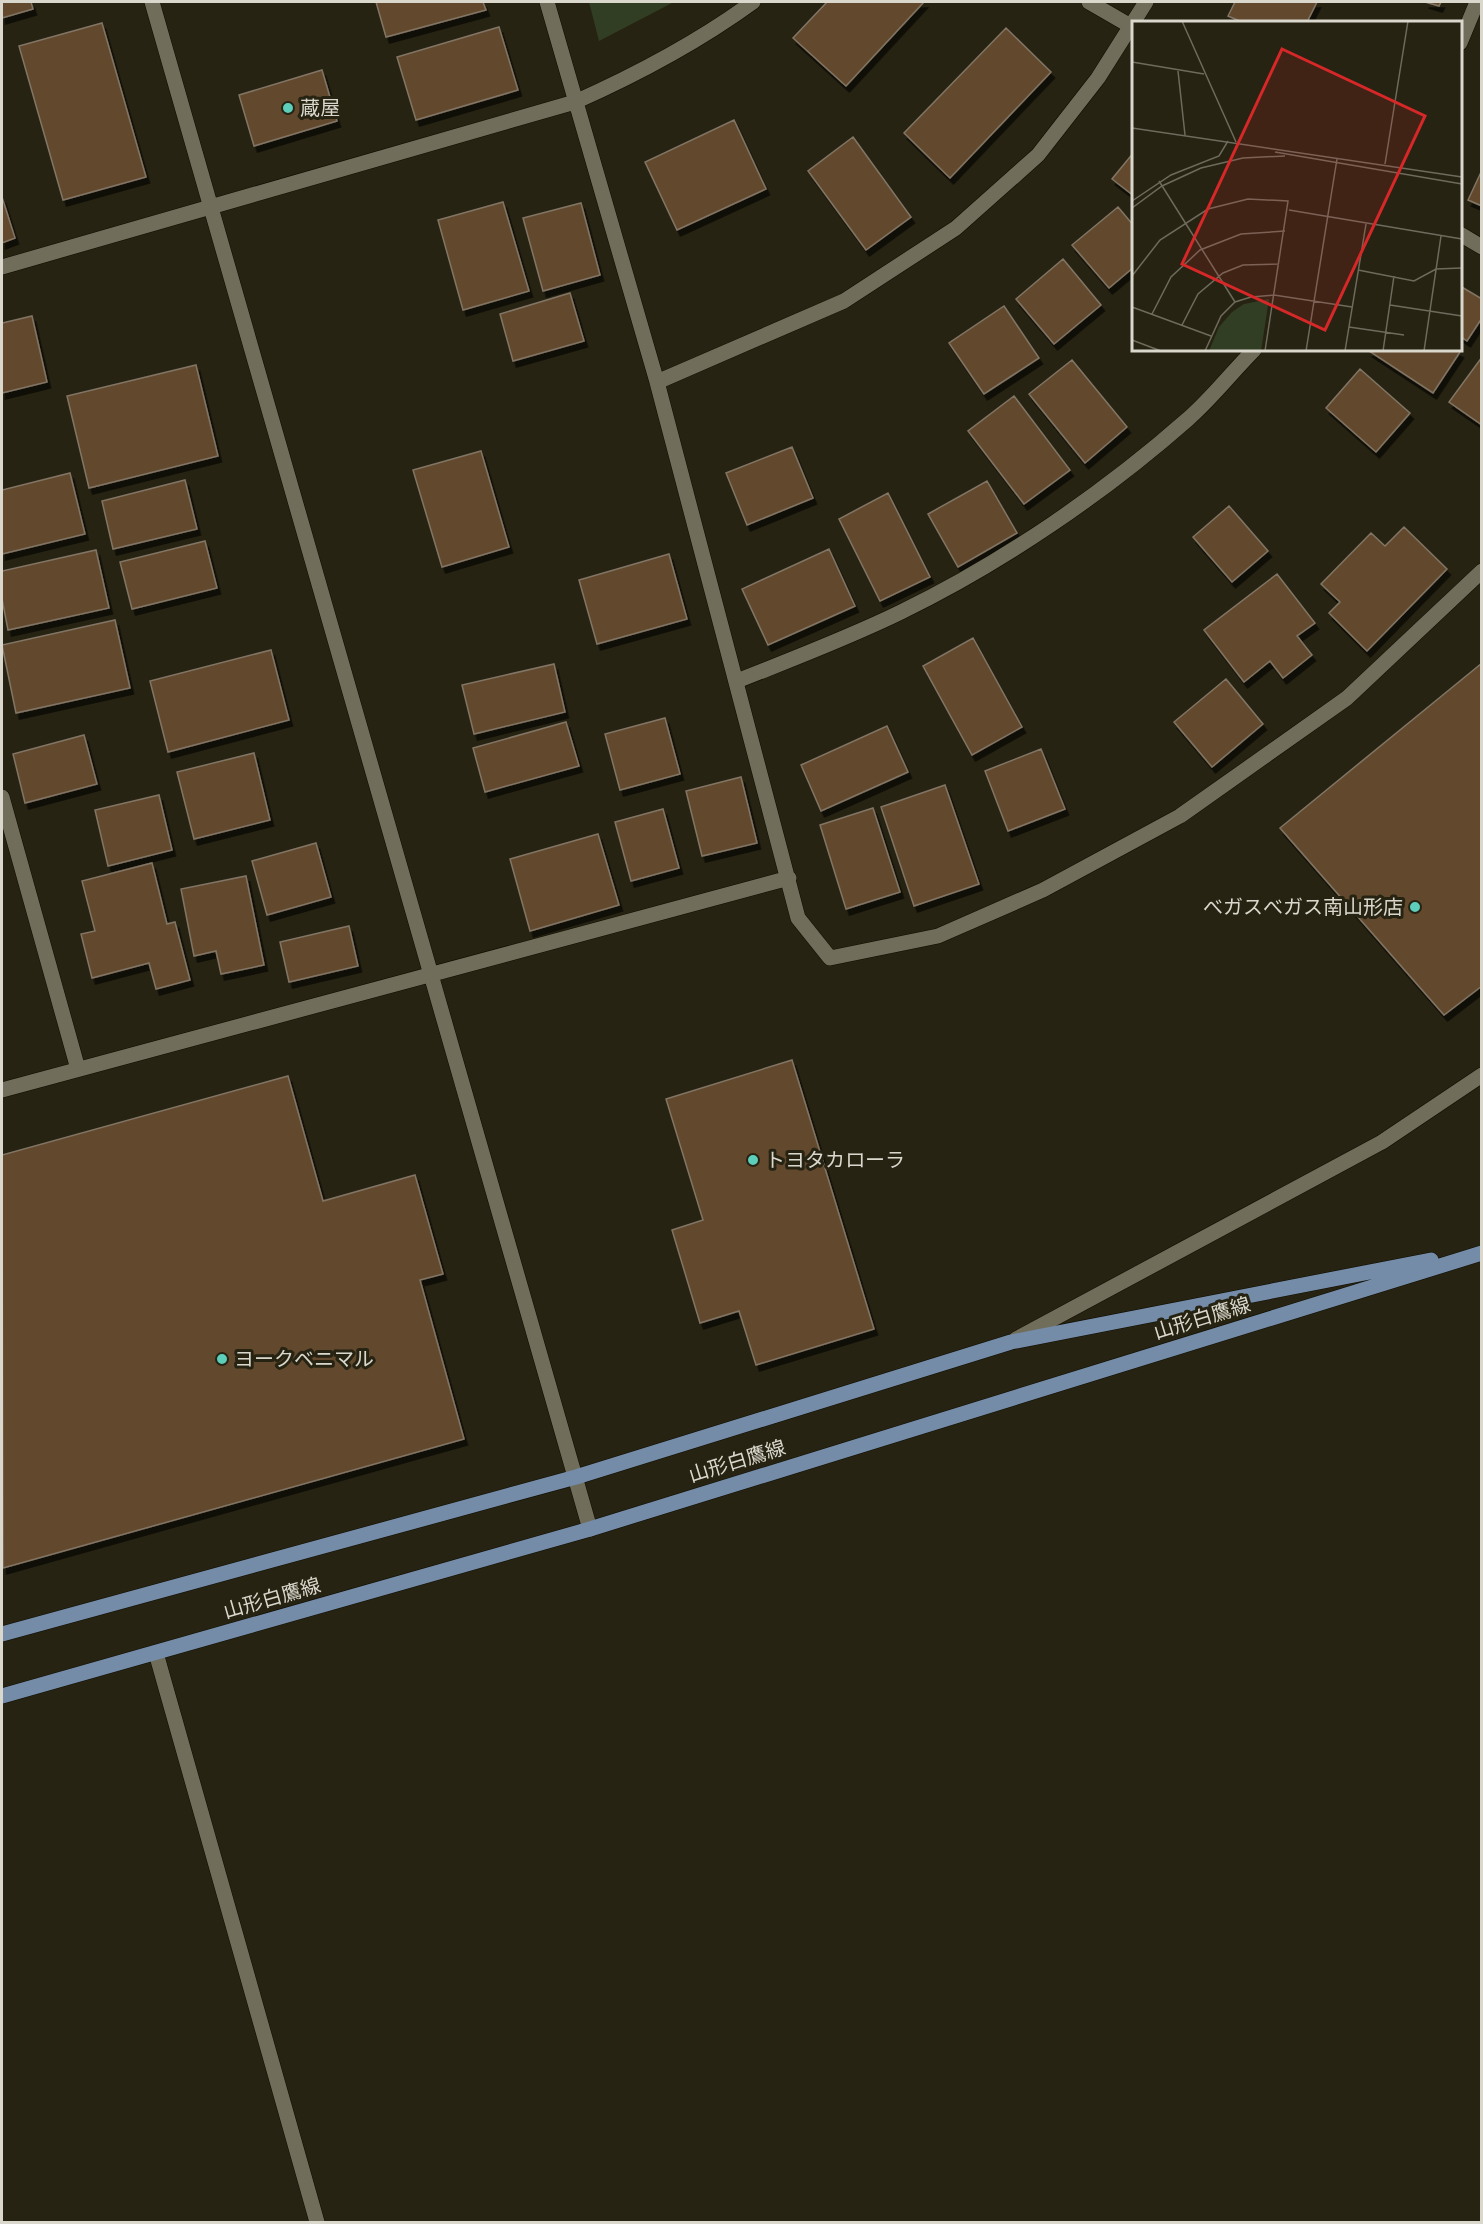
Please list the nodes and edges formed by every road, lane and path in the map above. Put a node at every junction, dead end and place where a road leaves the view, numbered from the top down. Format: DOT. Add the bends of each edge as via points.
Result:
graph roads {
  1 [pos="152,2"];
  2 [pos="547,2"];
  3 [pos="753,2"];
  4 [pos="1089,2"];
  5 [pos="1146,2"];
  6 [pos="1477,2"];
  7 [pos="1135,21"];
  8 [pos="1132,27"];
  9 [pos="1462,40"];
  10 [pos="575,102"];
  11 [pos="209,207"];
  12 [pos="1462,235"];
  13 [pos="1482,247"];
  14 [pos="2,267"];
  15 [pos="1253,351"];
  16 [pos="657,382"];
  17 [pos="1482,571"];
  18 [pos="737,681"];
  19 [pos="2,797"];
  20 [pos="789,879"];
  21 [pos="430,976"];
  22 [pos="78,1069"];
  23 [pos="1482,1075"];
  24 [pos="2,1090"];
  25 [pos="1482,1251"];
  26 [pos="1011,1342"];
  27 [pos="576,1477"];
  28 [pos="590,1529"];
  29 [pos="2,1634"];
  30 [pos="156,1653"];
  31 [pos="2,1696"];
  32 [pos="317,2223"];
  1 -- 11 [label="street"];
  2 -- 10 [label="street"];
  3 -- 10 [label="street" via="634,76"];
  4 -- 8 [label="street"];
  5 -- 7 [label="street"];
  6 -- 9 [label="street"];
  8 -- 16 [label="street" via="1038,155 956,228 844,301"];
  10 -- 11 [label="street"];
  10 -- 16 [label="street"];
  11 -- 14 [label="street"];
  11 -- 21 [label="street"];
  12 -- 13 [label="street"];
  15 -- 18 [label="street" via="1189,418 1110,482 996,559 902,612"];
  16 -- 18 [label="street"];
  17 -- 20 [label="street" via="1347,698 1180,816 1043,890 938,936 830,958 798,918"];
  18 -- 20 [label="street"];
  19 -- 22 [label="street"];
  20 -- 21 [label="street"];
  21 -- 22 [label="street"];
  21 -- 27 [label="street"];
  22 -- 24 [label="street"];
  23 -- 26 [label="street" via="1382,1142"];
  25 -- 26 [label="main road, 山形白鷹線"];
  25 -- 28 [label="main road, 山形白鷹線"];
  26 -- 27 [label="main road, 山形白鷹線"];
  27 -- 28 [label="street"];
  27 -- 29 [label="main road, 山形白鷹線"];
  28 -- 30 [label="main road, 山形白鷹線"];
  30 -- 31 [label="main road, 山形白鷹線"];
  30 -- 32 [label="street"];
}
